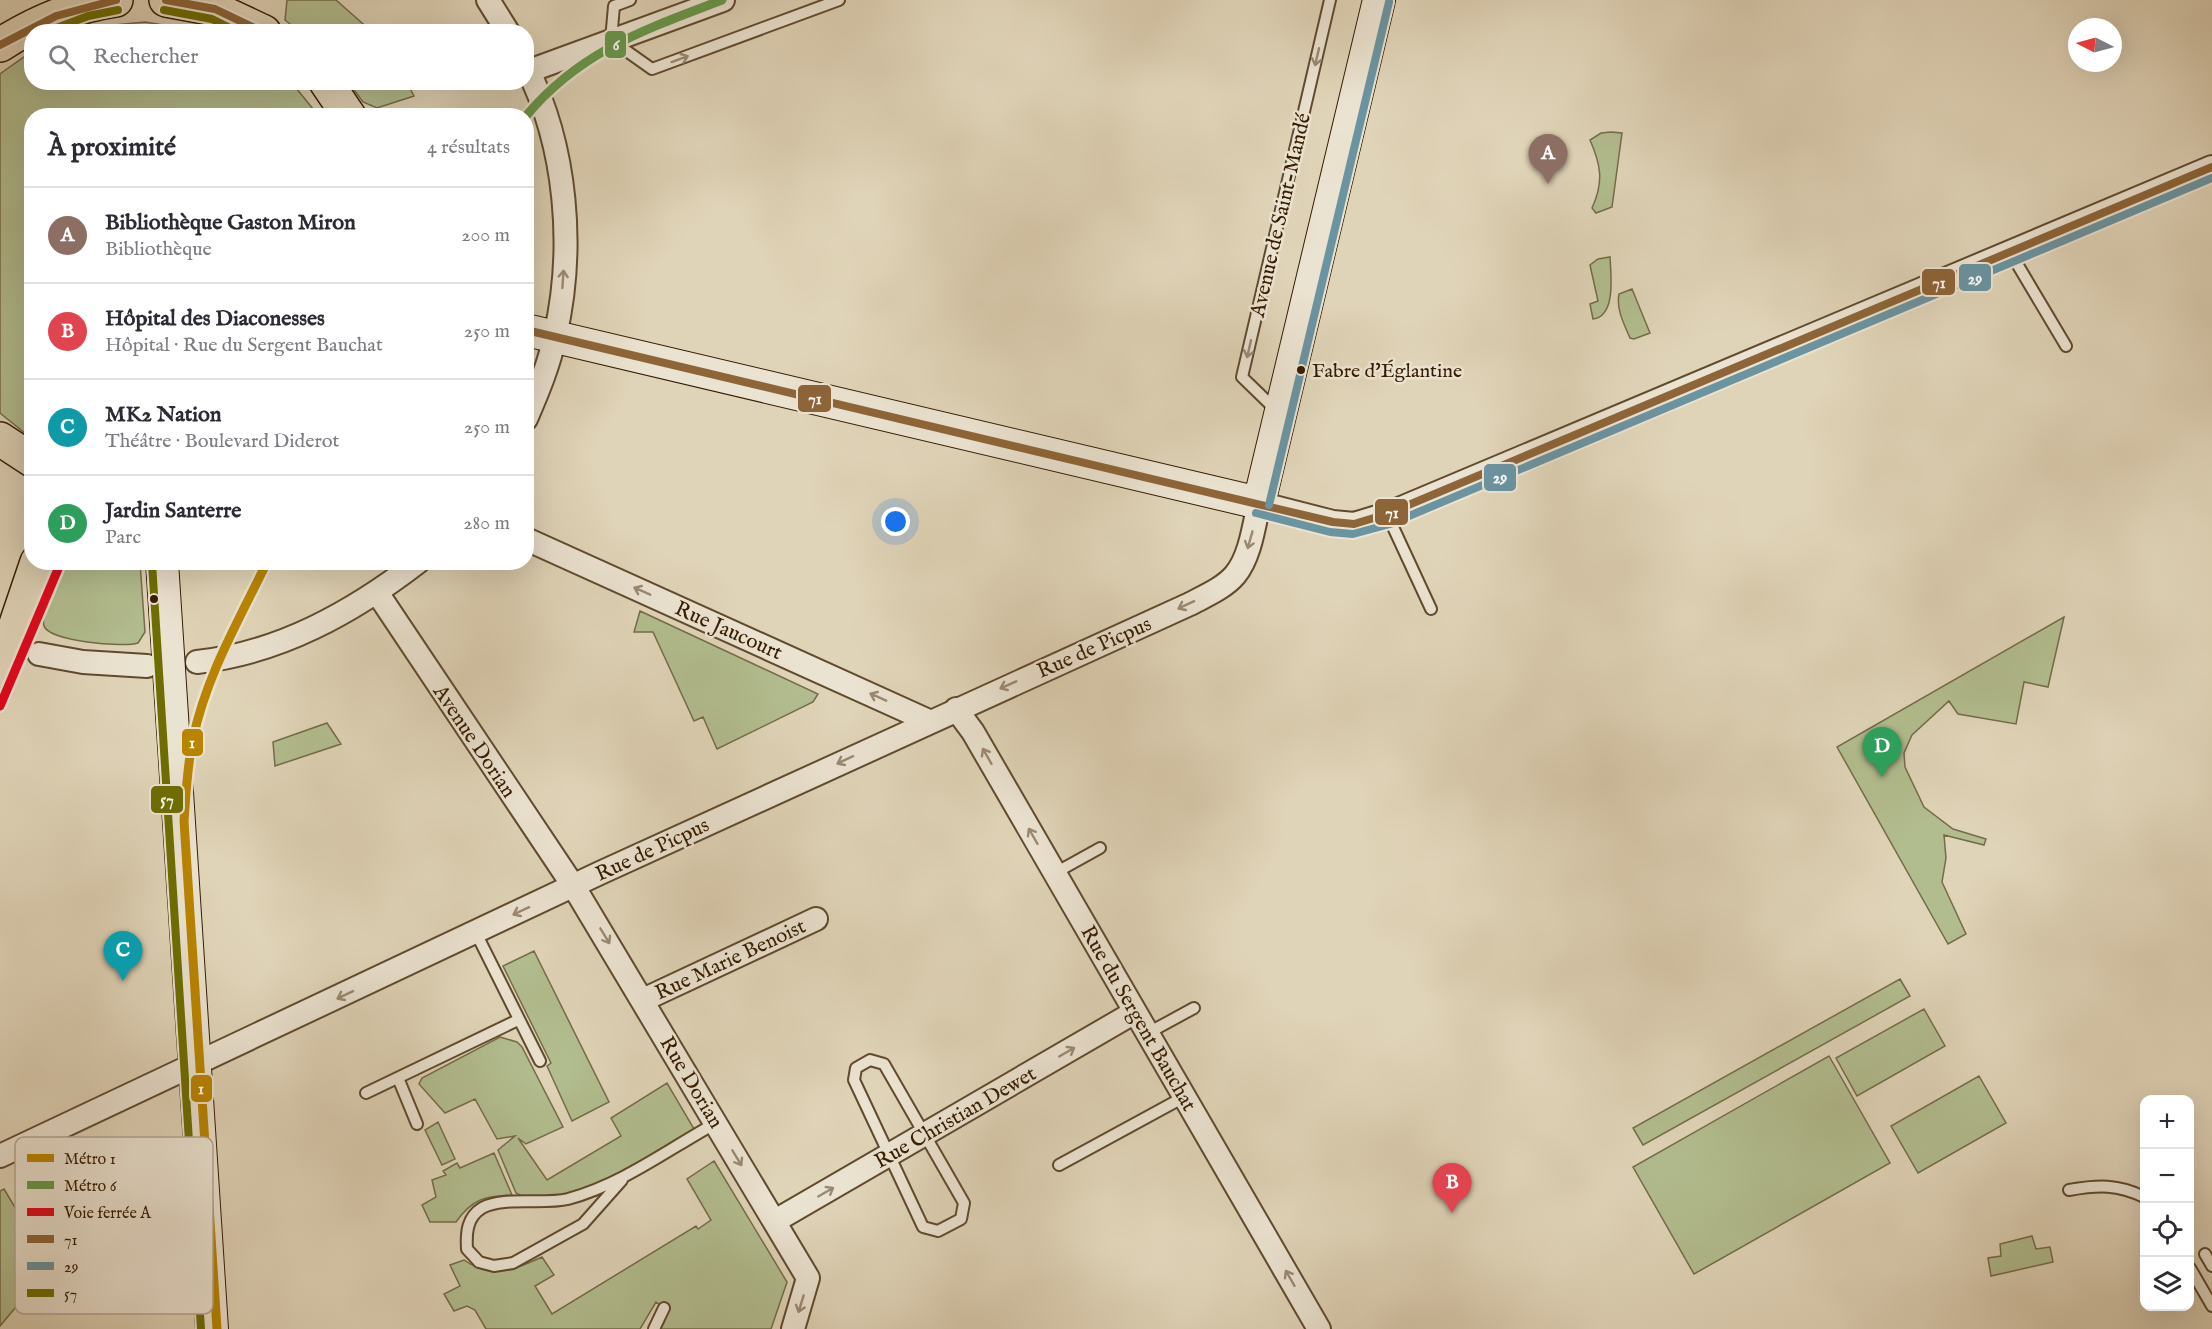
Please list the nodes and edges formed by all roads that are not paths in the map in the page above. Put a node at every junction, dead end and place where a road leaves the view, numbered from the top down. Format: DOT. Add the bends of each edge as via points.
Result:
graph roads {
  1 [pos="116,0"];
  2 [pos="166,0"];
  3 [pos="488,0"];
  4 [pos="630,0"];
  5 [pos="723,0"];
  6 [pos="839,0"];
  7 [pos="1330,0"];
  8 [pos="1378,0"];
  9 [pos="255,18"];
  10 [pos="37,24"];
  11 [pos="503,24"];
  12 [pos="24,32"];
  13 [pos="611,40"];
  14 [pos="0,45"];
  15 [pos="534,67"];
  16 [pos="534,87"];
  17 [pos="331,90"];
  18 [pos="344,108"];
  19 [pos="2212,167"];
  20 [pos="2010,252"];
  21 [pos="541,333"];
  22 [pos="2066,346"];
  23 [pos="534,399"];
  24 [pos="1280,415"];
  25 [pos="0,439"];
  26 [pos="24,455"];
  27 [pos="1259,503"];
  28 [pos="1387,514"];
  29 [pos="534,543"];
  30 [pos="34,570"];
  31 [pos="163,570"];
  32 [pos="408,570"];
  33 [pos="378,594"];
  34 [pos="1431,609"];
  35 [pos="39,654"];
  36 [pos="197,662"];
  37 [pos="147,666"];
  38 [pos="0,671"];
  39 [pos="956,709"];
  40 [pos="931,722"];
  41 [pos="1100,848"];
  42 [pos="1055,873"];
  43 [pos="574,886"];
  44 [pos="816,919"];
  45 [pos="476,933"];
  46 [pos="643,1000"];
  47 [pos="1194,1008"];
  48 [pos="1135,1012"];
  49 [pos="518,1020"];
  50 [pos="1148,1033"];
  51 [pos="540,1061"];
  52 [pos="195,1065"];
  53 [pos="398,1078"];
  54 [pos="366,1093"];
  55 [pos="1184,1096"];
  56 [pos="716,1123"];
  57 [pos="417,1124"];
  58 [pos="924,1134"];
  59 [pos="41,1137"];
  60 [pos="200,1137"];
  61 [pos="15,1149"];
  62 [pos="889,1155"];
  63 [pos="0,1156"];
  64 [pos="1059,1166"];
  65 [pos="622,1180"];
  66 [pos="2069,1190"];
  67 [pos="2140,1194"];
  68 [pos="775,1221"];
  69 [pos="2205,1254"];
  70 [pos="2212,1266"];
  71 [pos="2194,1275"];
  72 [pos="2212,1306"];
  73 [pos="664,1308"];
  74 [pos="211,1314"];
  75 [pos="212,1329"];
  76 [pos="654,1329"];
  77 [pos="793,1329"];
  78 [pos="1319,1329"];
  1 -- 10 [label="main road"];
  2 -- 9 [label="main road"];
  3 -- 11 [label="street"];
  4 -- 13 [label="lane" via="614,6"];
  5 -- 13 [label="street"];
  13 -- 6 [label="lane, one-way" via="652,69"];
  7 -- 24 [label="lane, Avenue de Saint-Mandé, one-way" via="1242,377"];
  8 -- 24 [label="street"];
  12 -- 14 [label="main road"];
  13 -- 15 [label="street"];
  21 -- 16 [label="street, one-way" via="562,298 565,243 563,194 553,143"];
  17 -- 18 [label="main road"];
  19 -- 20 [label="street"];
  20 -- 22 [label="lane"];
  20 -- 28 [label="street"];
  21 -- 23 [label="street" via="545,374"];
  21 -- 27 [label="street"];
  24 -- 27 [label="street"];
  25 -- 26 [label="main road"];
  27 -- 28 [label="street" via="1354,524"];
  27 -- 39 [label="street, Rue de Picpus, one-way" via="1249,544 1236,574 1224,585"];
  28 -- 34 [label="lane"];
  40 -- 29 [label="street, Rue Jaucourt, one-way"];
  30 -- 38 [label="main road"];
  31 -- 52 [label="street"];
  32 -- 33 [label="street"];
  33 -- 36 [label="street" via="270,647"];
  33 -- 43 [label="street, Avenue Dorian"];
  35 -- 37 [label="street" via="83,662"];
  39 -- 40 [label="street, Rue de Picpus"];
  42 -- 39 [label="street, Rue du Sergent Bauchat, one-way"];
  40 -- 43 [label="street, Rue de Picpus, one-way"];
  41 -- 42 [label="lane"];
  42 -- 48 [label="street, Rue du Sergent Bauchat"];
  43 -- 45 [label="street, Rue de Picpus, one-way"];
  43 -- 46 [label="street, Rue Dorian, one-way"];
  44 -- 46 [label="street, Rue Marie Benoist"];
  45 -- 49 [label="lane"];
  45 -- 52 [label="street, Rue de Picpus, one-way"];
  46 -- 56 [label="street, Rue Dorian"];
  47 -- 50 [label="lane"];
  48 -- 50 [label="street, Rue du Sergent Bauchat"];
  58 -- 48 [label="street, Rue Christian Dewet, one-way"];
  49 -- 51 [label="lane"];
  49 -- 53 [label="lane"];
  50 -- 55 [label="street, Rue du Sergent Bauchat"];
  52 -- 59 [label="street, Rue de Picpus"];
  52 -- 60 [label="street"];
  53 -- 54 [label="lane"];
  53 -- 57 [label="lane"];
  55 -- 64 [label="lane"];
  78 -- 55 [label="street, Rue du Sergent Bauchat, one-way"];
  56 -- 65 [label="lane"];
  56 -- 68 [label="street, Rue Dorian, one-way"];
  58 -- 62 [label="street, Rue Christian Dewet"];
  58 -- 62 [label="lane" via="884,1064 870,1060 856,1068 854,1080"];
  58 -- 62 [label="lane" via="964,1203 961,1219 938,1231 923,1227"];
  61 -- 63 [label="street, Rue de Picpus"];
  68 -- 62 [label="street, Rue Christian Dewet, one-way"];
  65 -- 65 [label="lane" via="567,1199 483,1207 472,1216 466,1232 467,1249 479,1262 494,1266 513,1263 582,1224"];
  66 -- 67 [label="lane" via="2100,1185 2125,1187"];
  68 -- 77 [label="street, Rue Dorian, one-way" via="808,1278"];
  69 -- 70 [label="lane"];
  71 -- 72 [label="lane"];
  73 -- 76 [label="lane"];
  74 -- 75 [label="street"];
}
